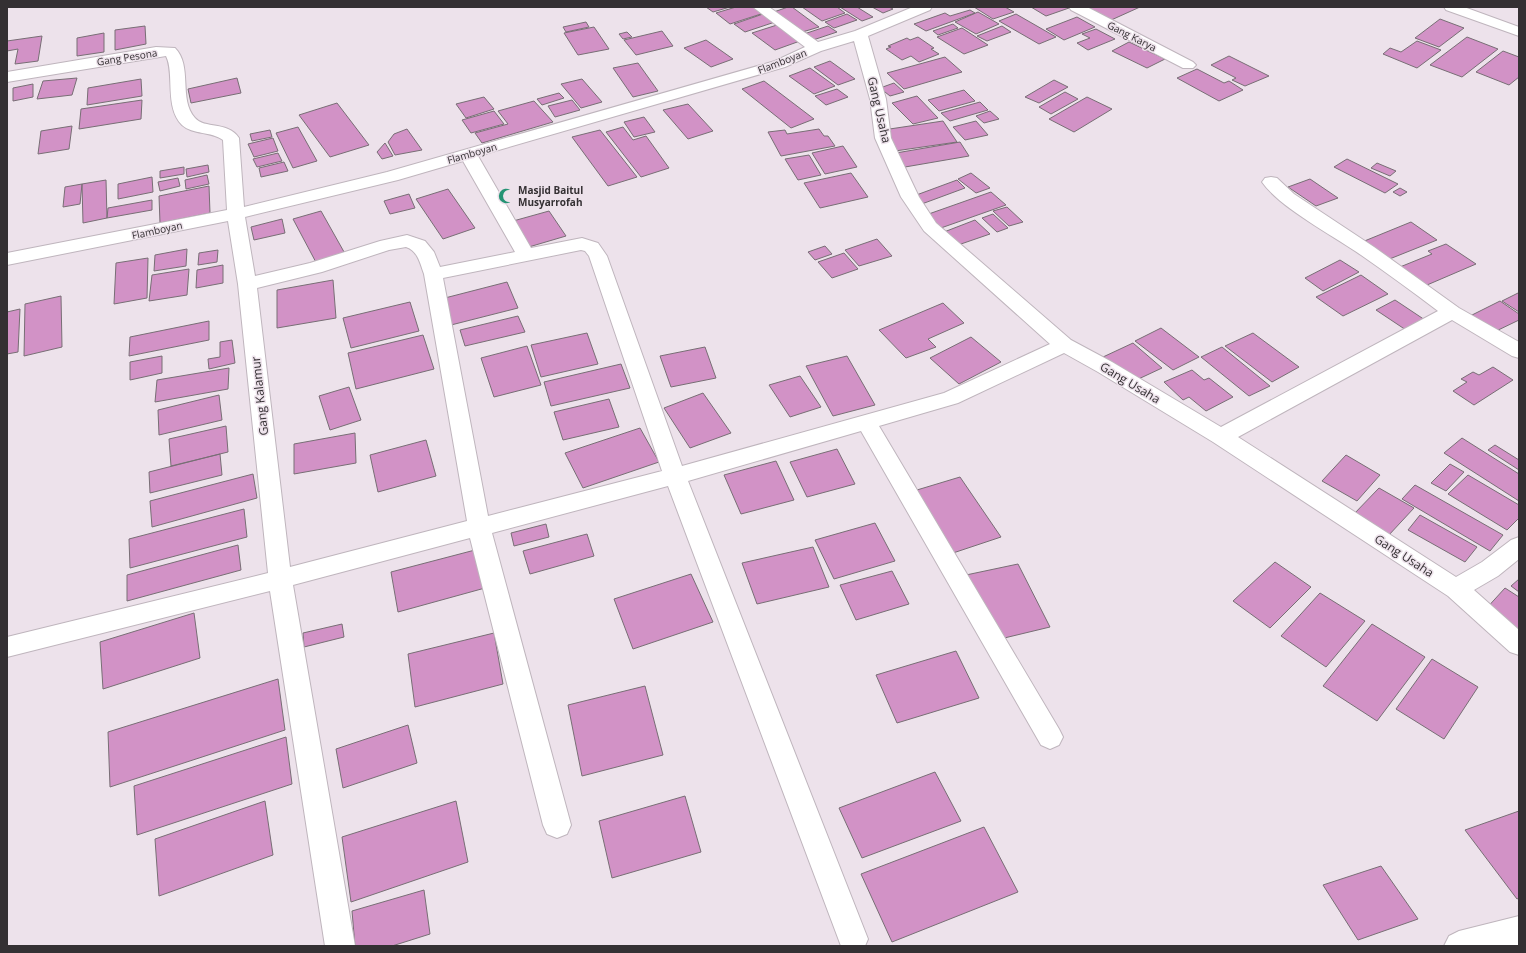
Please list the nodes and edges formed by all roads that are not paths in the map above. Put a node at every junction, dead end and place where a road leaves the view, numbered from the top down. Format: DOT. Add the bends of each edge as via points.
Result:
graph roads {
  1 [pos="760,7"];
  2 [pos="925,7"];
  3 [pos="1076,7"];
  4 [pos="1451,7"];
  5 [pos="1519,32"];
  6 [pos="860,34"];
  7 [pos="816,48"];
  8 [pos="1188,65"];
  9 [pos="7,77"];
  10 [pos="468,154"];
  11 [pos="1271,182"];
  12 [pos="236,214"];
  13 [pos="526,255"];
  14 [pos="7,259"];
  15 [pos="433,274"];
  16 [pos="247,284"];
  17 [pos="1452,312"];
  18 [pos="1064,345"];
  19 [pos="1519,351"];
  20 [pos="866,422"];
  21 [pos="1221,436"];
  22 [pos="675,476"];
  23 [pos="479,527"];
  24 [pos="1519,546"];
  25 [pos="280,579"];
  26 [pos="1456,589"];
  27 [pos="1519,645"];
  28 [pos="7,647"];
  29 [pos="1050,738"];
  30 [pos="557,825"];
  31 [pos="1519,931"];
  32 [pos="853,939"];
  33 [pos="340,946"];
  34 [pos="1459,946"];
  1 -- 7 [label="street"];
  2 -- 6 [label="street, Flamboyan"];
  3 -- 8 [label="street, Gang Karya"];
  4 -- 5 [label="street"];
  6 -- 7 [label="street, Flamboyan"];
  6 -- 18 [label="street, Gang Usaha" via="878,99 883,138 910,197 930,227"];
  7 -- 10 [label="street, Flamboyan" via="780,64"];
  9 -- 12 [label="street, Gang Pesona" via="156,52 173,53 180,104 188,121 194,125 223,132 231,138"];
  10 -- 12 [label="street, Flamboyan" via="392,176"];
  10 -- 13 [label="street"];
  11 -- 17 [label="street" via="1288,198 1368,251"];
  12 -- 14 [label="street, Flamboyan"];
  12 -- 16 [label="street, Gang Kalamur"];
  13 -- 15 [label="street"];
  13 -- 22 [label="street" via="582,244 592,247 598,256"];
  15 -- 16 [label="street" via="425,252 419,245 407,241 386,245 315,268"];
  15 -- 23 [label="street"];
  16 -- 25 [label="street, Gang Kalamur"];
  17 -- 19 [label="street"];
  17 -- 21 [label="street"];
  18 -- 20 [label="street" via="951,398"];
  18 -- 21 [label="street, Gang Usaha"];
  20 -- 22 [label="street"];
  20 -- 29 [label="street"];
  21 -- 26 [label="street, Gang Usaha"];
  22 -- 23 [label="street"];
  22 -- 32 [label="street"];
  23 -- 25 [label="street"];
  23 -- 30 [label="street"];
  24 -- 26 [label="street" via="1490,569"];
  25 -- 28 [label="street"];
  25 -- 33 [label="street, Gang Kalamur"];
  26 -- 27 [label="street, Gang Usaha"];
  31 -- 34 [label="street"];
}
